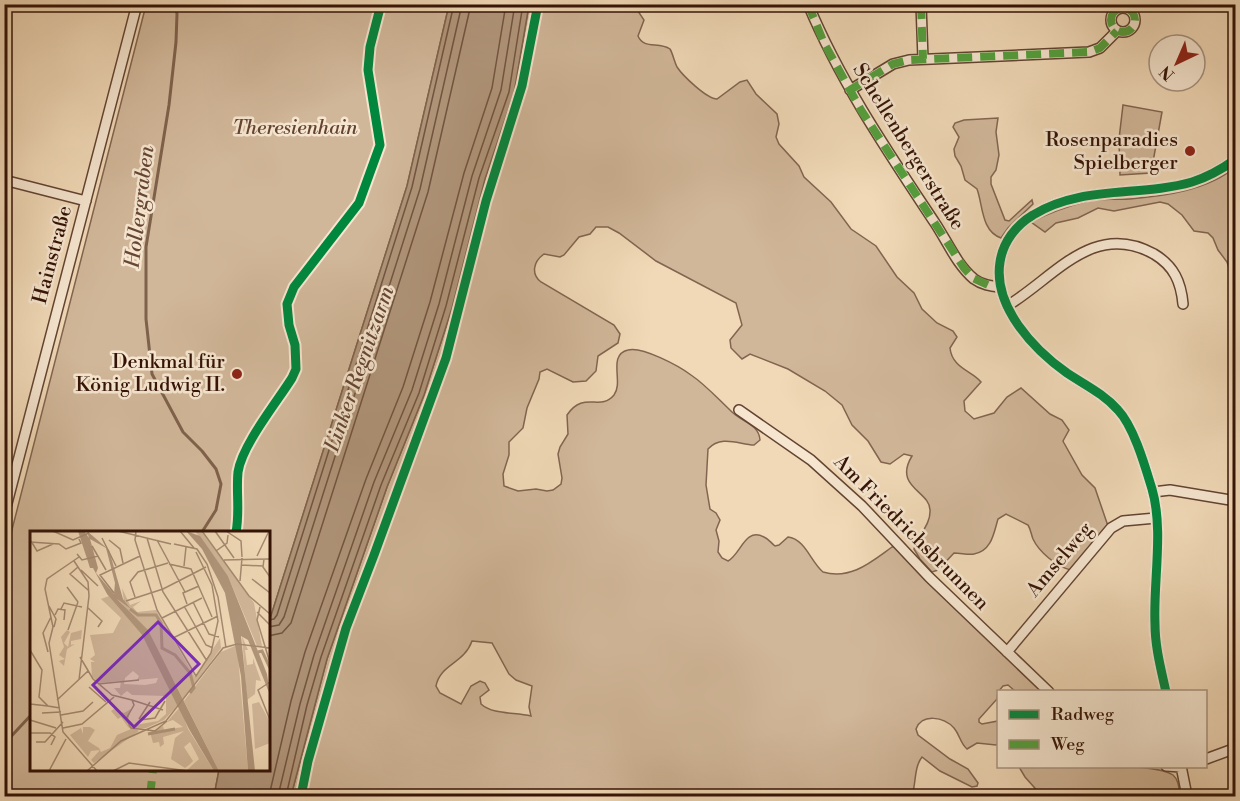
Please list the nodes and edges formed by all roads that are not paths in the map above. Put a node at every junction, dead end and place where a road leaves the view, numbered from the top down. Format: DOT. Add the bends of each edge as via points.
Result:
graph roads {
  1 [pos="137,4"];
  2 [pos="808,4"];
  3 [pos="921,4"];
  4 [pos="1104,4"];
  5 [pos="1112,12"];
  6 [pos="1117,31"];
  7 [pos="923,60"];
  8 [pos="850,90"];
  9 [pos="1236,159"];
  10 [pos="4,180"];
  11 [pos="86,201"];
  12 [pos="1000,287"];
  13 [pos="1183,304"];
  14 [pos="1007,306"];
  15 [pos="739,410"];
  16 [pos="1153,492"];
  17 [pos="7,498"];
  18 [pos="1236,501"];
  19 [pos="4,515"];
  20 [pos="1156,518"];
  21 [pos="1007,652"];
  22 [pos="1047,690"];
  23 [pos="1166,690"];
  24 [pos="1236,748"];
  25 [pos="1207,759"];
  26 [pos="1181,768"];
  27 [pos="1187,796"];
  1 -- 11 [label="street, Hainstraße"];
  2 -- 8 [label="street, Schellenbergerstraße"];
  3 -- 7 [label="street"];
  4 -- 5 [label="street"];
  5 -- 6 [label="street" via="1111,23"];
  5 -- 6 [label="street" via="1126,8 1135,19 1132,28"];
  6 -- 7 [label="street" via="1100,48 1089,52"];
  7 -- 8 [label="street" via="892,64"];
  8 -- 12 [label="street, Schellenbergerstraße" via="964,268 980,283"];
  9 -- 12 [label="street" via="1194,181 1086,196 1033,215 1008,240 1000,265"];
  10 -- 11 [label="street"];
  11 -- 17 [label="street, Hainstraße"];
  12 -- 14 [label="street"];
  13 -- 14 [label="street" via="1180,284 1167,263 1145,249 1114,244 1099,245 1075,255"];
  14 -- 16 [label="street" via="1040,350 1121,412"];
  15 -- 21 [label="street, Am Friedrichsbrunnen" via="811,460 862,506"];
  16 -- 18 [label="street" via="1170,490"];
  16 -- 20 [label="street"];
  17 -- 19 [label="street, Hainstraße"];
  20 -- 21 [label="street, Amselweg" via="1124,521 1111,528"];
  20 -- 23 [label="street" via="1156,642"];
  21 -- 22 [label="street, Am Friedrichsbrunnen"];
  24 -- 25 [label="street"];
  26 -- 27 [label="street"];
}
